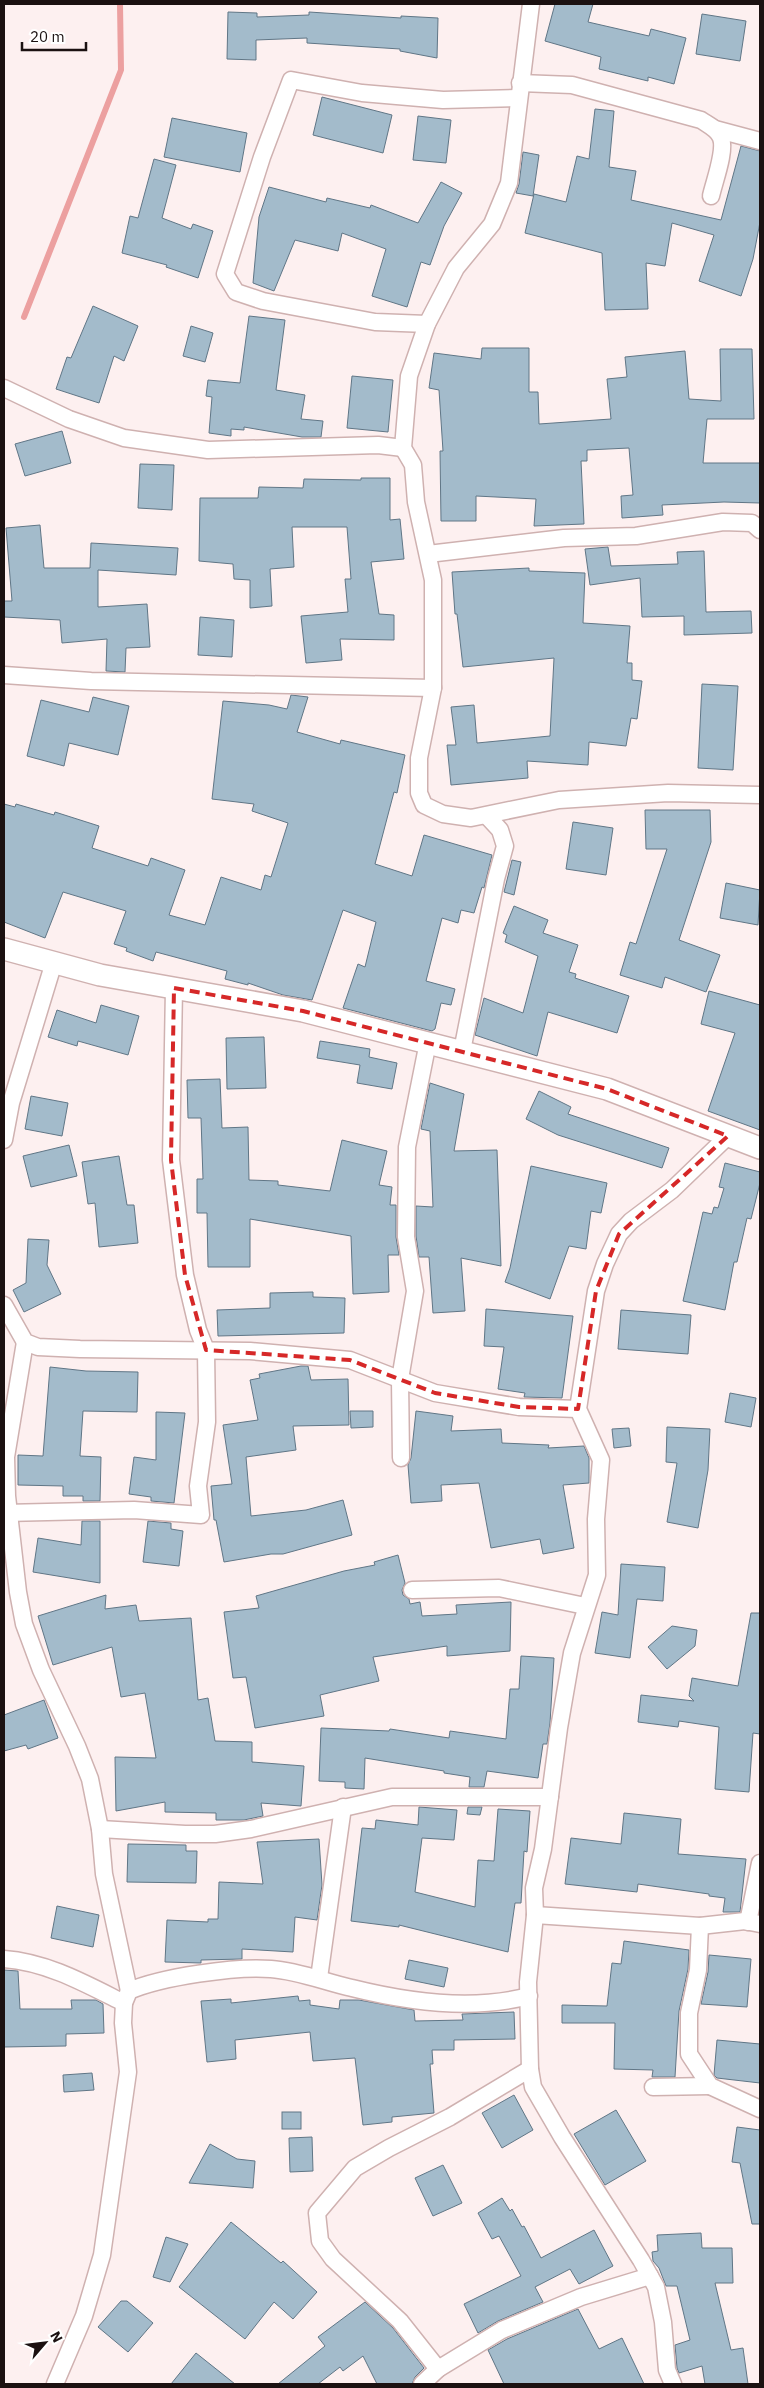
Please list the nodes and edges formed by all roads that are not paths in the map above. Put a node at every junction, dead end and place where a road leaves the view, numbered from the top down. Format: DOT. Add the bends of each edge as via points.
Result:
graph roads {
  1 [pos="531,4"];
  2 [pos="519,90"];
  3 [pos="715,129"];
  4 [pos="760,141"];
  5 [pos="711,196"];
  6 [pos="427,324"];
  7 [pos="4,388"];
  8 [pos="402,448"];
  9 [pos="760,530"];
  10 [pos="428,554"];
  11 [pos="4,675"];
  12 [pos="433,688"];
  13 [pos="760,791"];
  14 [pos="508,811"];
  15 [pos="487,816"];
  16 [pos="500,830"];
  17 [pos="4,949"];
  18 [pos="54,962"];
  19 [pos="174,988"];
  20 [pos="428,1042"];
  21 [pos="462,1051"];
  22 [pos="728,1136"];
  23 [pos="4,1140"];
  24 [pos="760,1148"];
  25 [pos="4,1305"];
  26 [pos="25,1342"];
  27 [pos="206,1350"];
  28 [pos="400,1379"];
  29 [pos="578,1409"];
  30 [pos="401,1458"];
  31 [pos="6,1513"];
  32 [pos="412,1590"];
  33 [pos="586,1606"];
  34 [pos="550,1797"];
  35 [pos="343,1807"];
  36 [pos="100,1829"];
  37 [pos="760,1863"];
  38 [pos="535,1915"];
  39 [pos="754,1923"];
  40 [pos="700,1926"];
  41 [pos="4,1959"];
  42 [pos="319,1978"];
  43 [pos="529,1996"];
  44 [pos="126,1997"];
  45 [pos="530,2069"];
  46 [pos="653,2086"];
  47 [pos="710,2086"];
  48 [pos="760,2109"];
  49 [pos="650,2276"];
  50 [pos="438,2369"];
  51 [pos="55,2384"];
  52 [pos="422,2384"];
  53 [pos="673,2384"];
  1 -- 2 [label="street"];
  2 -- 3 [label="street" via="572,85 701,120"];
  2 -- 6 [label="street" via="509,183 492,224 456,268"];
  2 -- 6 [label="street" via="443,100 362,93 291,80 262,157 225,274 236,292 263,301 375,322"];
  3 -- 4 [label="street"];
  3 -- 5 [label="street" via="722,138 722,151"];
  6 -- 8 [label="street" via="409,376"];
  7 -- 8 [label="street" via="69,419 124,438 208,450 378,445"];
  8 -- 10 [label="street" via="413,465 416,502"];
  9 -- 10 [label="street" via="752,523 723,522 636,536 564,538"];
  10 -- 12 [label="street" via="434,580"];
  11 -- 12 [label="street" via="91,681"];
  12 -- 15 [label="street" via="418,758 419,793 424,805 443,814 471,818"];
  13 -- 14 [label="street" via="559,800"];
  14 -- 15 [label="street"];
  14 -- 16 [label="street"];
  15 -- 16 [label="street"];
  16 -- 21 [label="street" via="505,846"];
  17 -- 18 [label="street"];
  18 -- 19 [label="street" via="100,975"];
  18 -- 23 [label="street" via="11,1103"];
  19 -- 20 [label="street" via="303,1012"];
  19 -- 27 [label="street" via="171,1160 185,1275"];
  20 -- 21 [label="street"];
  20 -- 28 [label="street" via="407,1147 406,1237 415,1291"];
  21 -- 22 [label="street" via="607,1089"];
  22 -- 24 [label="street"];
  22 -- 29 [label="street" via="672,1190 619,1234 596,1291"];
  25 -- 26 [label="street"];
  26 -- 27 [label="street" via="38,1347 80,1349"];
  26 -- 31 [label="street" via="6,1457"];
  27 -- 28 [label="street" via="350,1360"];
  27 -- 31 [label="street" via="207,1422 198,1486 201,1515 134,1510"];
  28 -- 29 [label="street" via="435,1393 519,1407"];
  28 -- 30 [label="street"];
  29 -- 33 [label="street" via="601,1460 596,1518 597,1575"];
  31 -- 36 [label="street" via="24,1624 90,1778"];
  32 -- 33 [label="street" via="500,1588"];
  33 -- 34 [label="street" via="572,1654"];
  34 -- 35 [label="street" via="392,1797"];
  34 -- 38 [label="street" via="534,1888"];
  35 -- 36 [label="street" via="251,1829 215,1834"];
  35 -- 42 [label="street"];
  36 -- 44 [label="street" via="104,1874"];
  37 -- 39 [label="street"];
  38 -- 40 [label="street"];
  38 -- 43 [label="street"];
  39 -- 40 [label="street"];
  40 -- 47 [label="street" via="698,1970 689,2013 689,2054"];
  41 -- 44 [label="street" via="68,1974"];
  42 -- 43 [label="street" via="401,2000 456,2003"];
  42 -- 44 [label="street" via="271,1969 241,1969 145,1984"];
  43 -- 45 [label="street"];
  44 -- 51 [label="street" via="123,2024 128,2072 102,2255 84,2316"];
  45 -- 49 [label="street" via="533,2087 542,2104"];
  45 -- 50 [label="street" via="355,2168 317,2213 320,2242 332,2258 400,2321"];
  46 -- 47 [label="street"];
  47 -- 48 [label="street"];
  49 -- 50 [label="street" via="581,2297 502,2330"];
  49 -- 53 [label="street" via="656,2287 667,2370"];
  50 -- 52 [label="street"];
}
